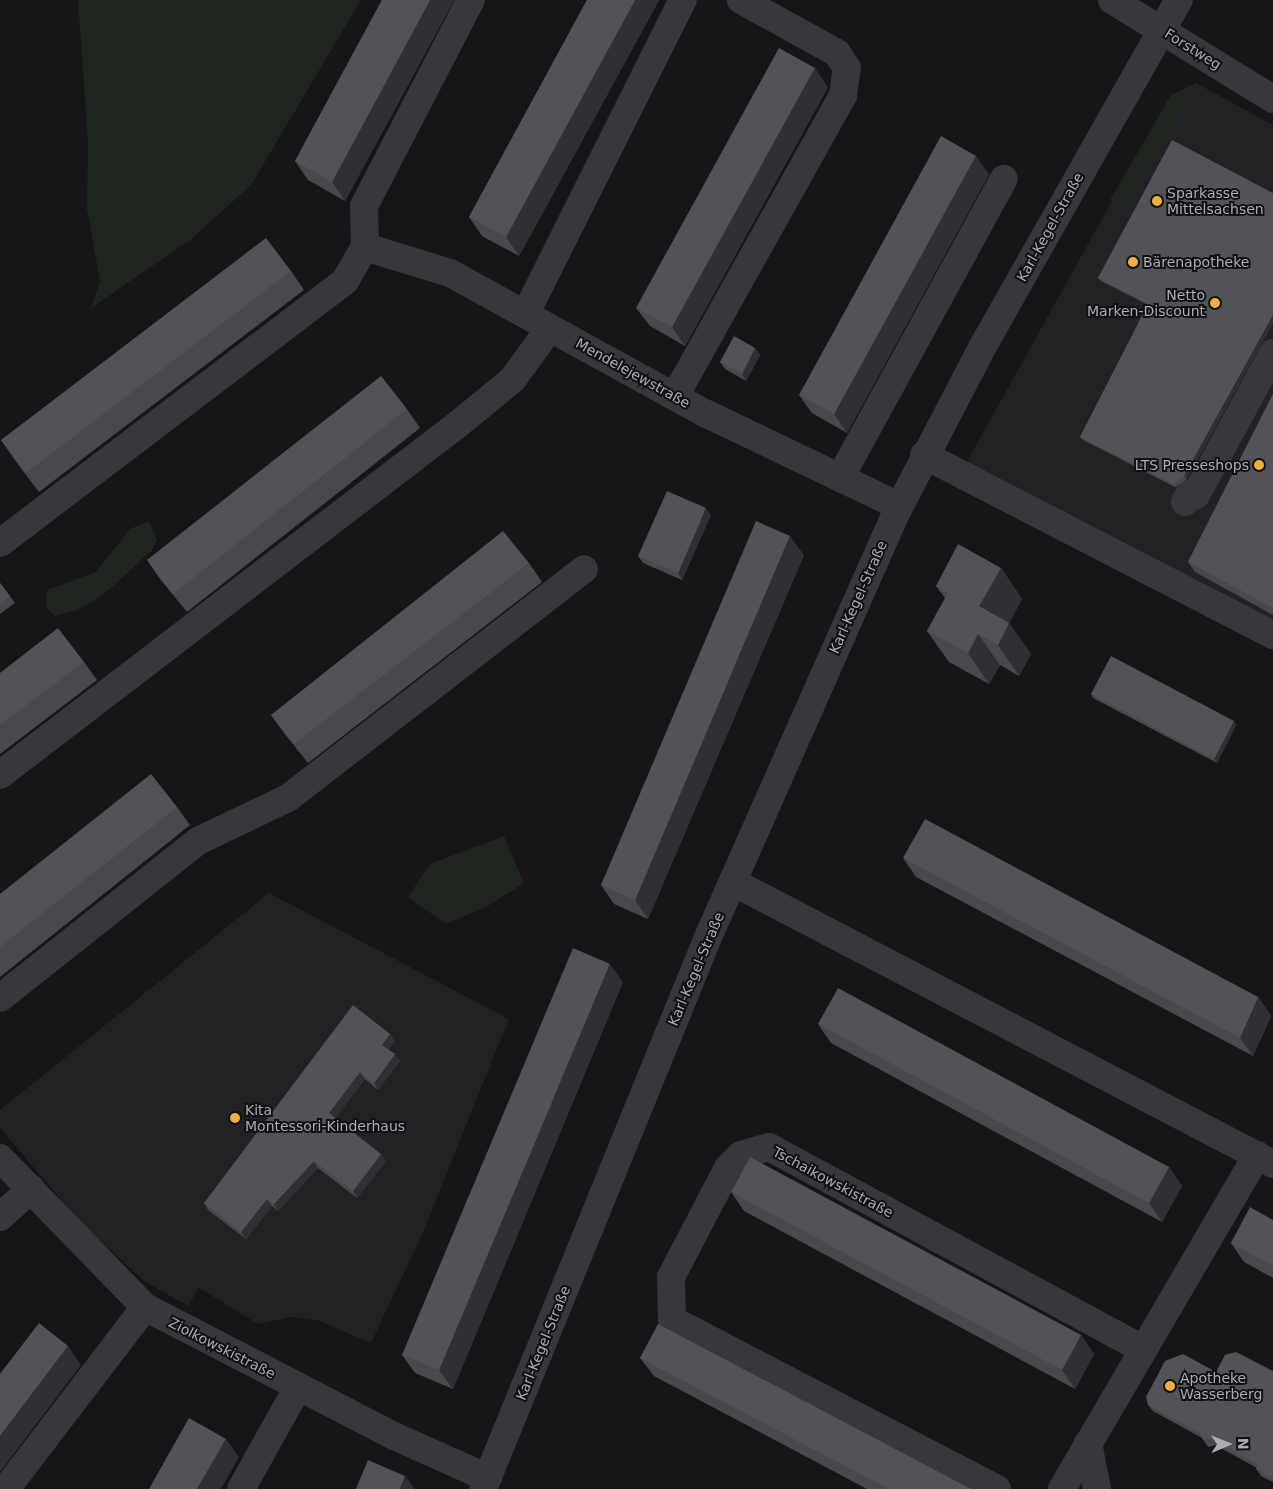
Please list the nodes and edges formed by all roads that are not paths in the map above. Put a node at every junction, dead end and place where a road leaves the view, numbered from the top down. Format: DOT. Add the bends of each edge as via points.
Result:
graph roads {
  1 [pos="471,0"];
  2 [pos="683,0"];
  3 [pos="741,0"];
  4 [pos="1112,0"];
  5 [pos="1179,0"];
  6 [pos="1163,30"];
  7 [pos="1273,99"];
  8 [pos="1004,180"];
  9 [pos="365,247"];
  10 [pos="526,313"];
  11 [pos="550,328"];
  12 [pos="1273,353"];
  13 [pos="675,396"];
  14 [pos="924,454"];
  15 [pos="840,478"];
  16 [pos="1186,502"];
  17 [pos="899,506"];
  18 [pos="0,543"];
  19 [pos="584,569"];
  20 [pos="1273,635"];
  21 [pos="0,775"];
  22 [pos="733,882"];
  23 [pos="0,998"];
  24 [pos="0,1158"];
  25 [pos="1265,1159"];
  26 [pos="30,1189"];
  27 [pos="0,1217"];
  28 [pos="144,1307"];
  29 [pos="1144,1350"];
  30 [pos="298,1387"];
  31 [pos="1088,1443"];
  32 [pos="486,1484"];
  33 [pos="6,1489"];
  34 [pos="240,1489"];
  35 [pos="997,1489"];
  36 [pos="1062,1489"];
  37 [pos="1097,1489"];
  1 -- 9 [label="street" via="364,206"];
  2 -- 10 [label="street"];
  3 -- 13 [label="street" via="837,52 847,68 844,95"];
  4 -- 6 [label="street, Forstweg"];
  5 -- 6 [label="street, Karl-Kegel-Straße"];
  6 -- 7 [label="street, Forstweg"];
  6 -- 14 [label="street, Karl-Kegel-Straße"];
  8 -- 15 [label="street"];
  9 -- 10 [label="street, Mendelejewstraße" via="450,273"];
  9 -- 18 [label="street" via="345,281"];
  10 -- 11 [label="street, Mendelejewstraße"];
  11 -- 13 [label="street, Mendelejewstraße"];
  11 -- 21 [label="street" via="512,380 457,425"];
  12 -- 16 [label="street" via="1196,495 1189,494"];
  13 -- 15 [label="street, Mendelejewstraße"];
  14 -- 17 [label="street, Karl-Kegel-Straße"];
  14 -- 20 [label="street"];
  15 -- 17 [label="street, Mendelejewstraße"];
  17 -- 22 [label="street, Karl-Kegel-Straße"];
  19 -- 23 [label="street" via="288,798 198,841"];
  22 -- 25 [label="street"];
  22 -- 32 [label="street, Karl-Kegel-Straße"];
  24 -- 26 [label="street, Ziolkowskistraße"];
  25 -- 29 [label="street"];
  26 -- 27 [label="street"];
  26 -- 28 [label="street, Ziolkowskistraße"];
  28 -- 30 [label="street, Ziolkowskistraße"];
  28 -- 33 [label="street"];
  29 -- 31 [label="street"];
  29 -- 35 [label="street, Tschaikowskistraße" via="769,1147 741,1155 728,1168 672,1277 672,1320"];
  30 -- 32 [label="street, Ziolkowskistraße"];
  30 -- 34 [label="street"];
  31 -- 36 [label="street"];
  31 -- 37 [label="street"];
}
